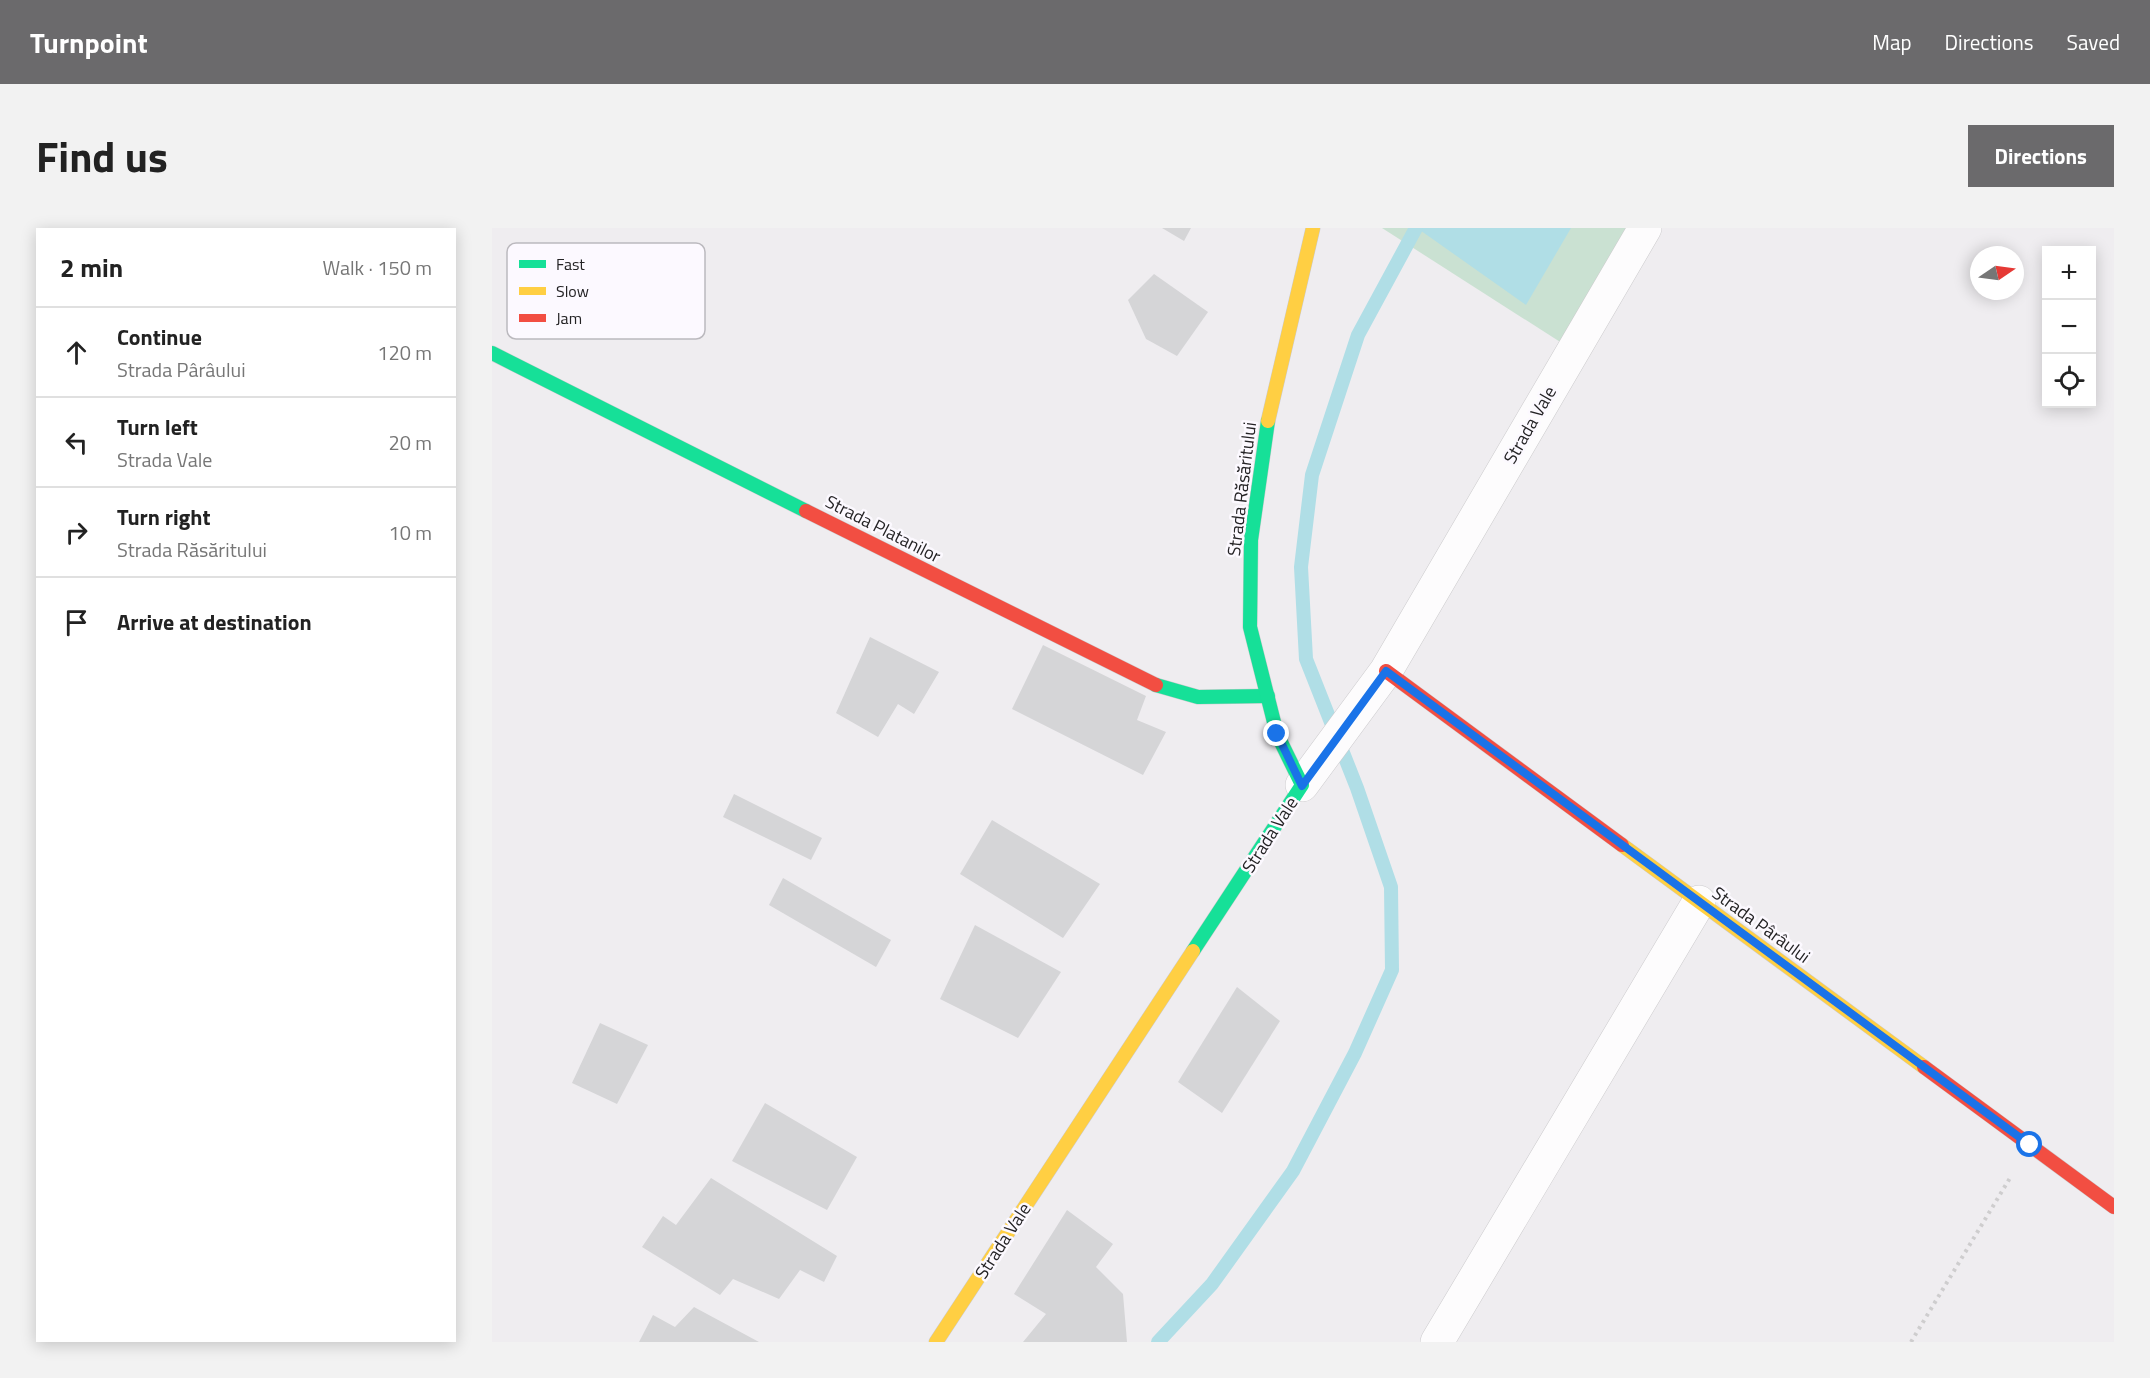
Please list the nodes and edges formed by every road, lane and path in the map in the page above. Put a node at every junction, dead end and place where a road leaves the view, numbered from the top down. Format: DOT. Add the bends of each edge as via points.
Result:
graph roads {
  1 [pos="1313,228"];
  2 [pos="1645,228"];
  3 [pos="492,352"];
  4 [pos="1386,671"];
  5 [pos="1268,696"];
  6 [pos="1302,786"];
  7 [pos="1699,902"];
  8 [pos="2030,1145"];
  9 [pos="2114,1207"];
  10 [pos="936,1342"];
  11 [pos="1437,1342"];
  12 [pos="1911,1342"];
  1 -- 5 [label="street, Strada Răsăritului" via="1270,408 1251,540 1250,627"];
  2 -- 4 [label="street, Strada Vale"];
  3 -- 5 [label="street, Strada Platanilor" via="1149,683 1198,697"];
  4 -- 6 [label="street, Strada Vale"];
  4 -- 7 [label="street, Strada Pârâului"];
  5 -- 6 [label="street, Strada Răsăritului" via="1277,734"];
  6 -- 10 [label="street, Strada Vale"];
  7 -- 8 [label="street, Strada Pârâului"];
  7 -- 11 [label="street"];
  8 -- 9 [label="street, Strada Pârâului"];
  8 -- 12 [label="path"];
}
